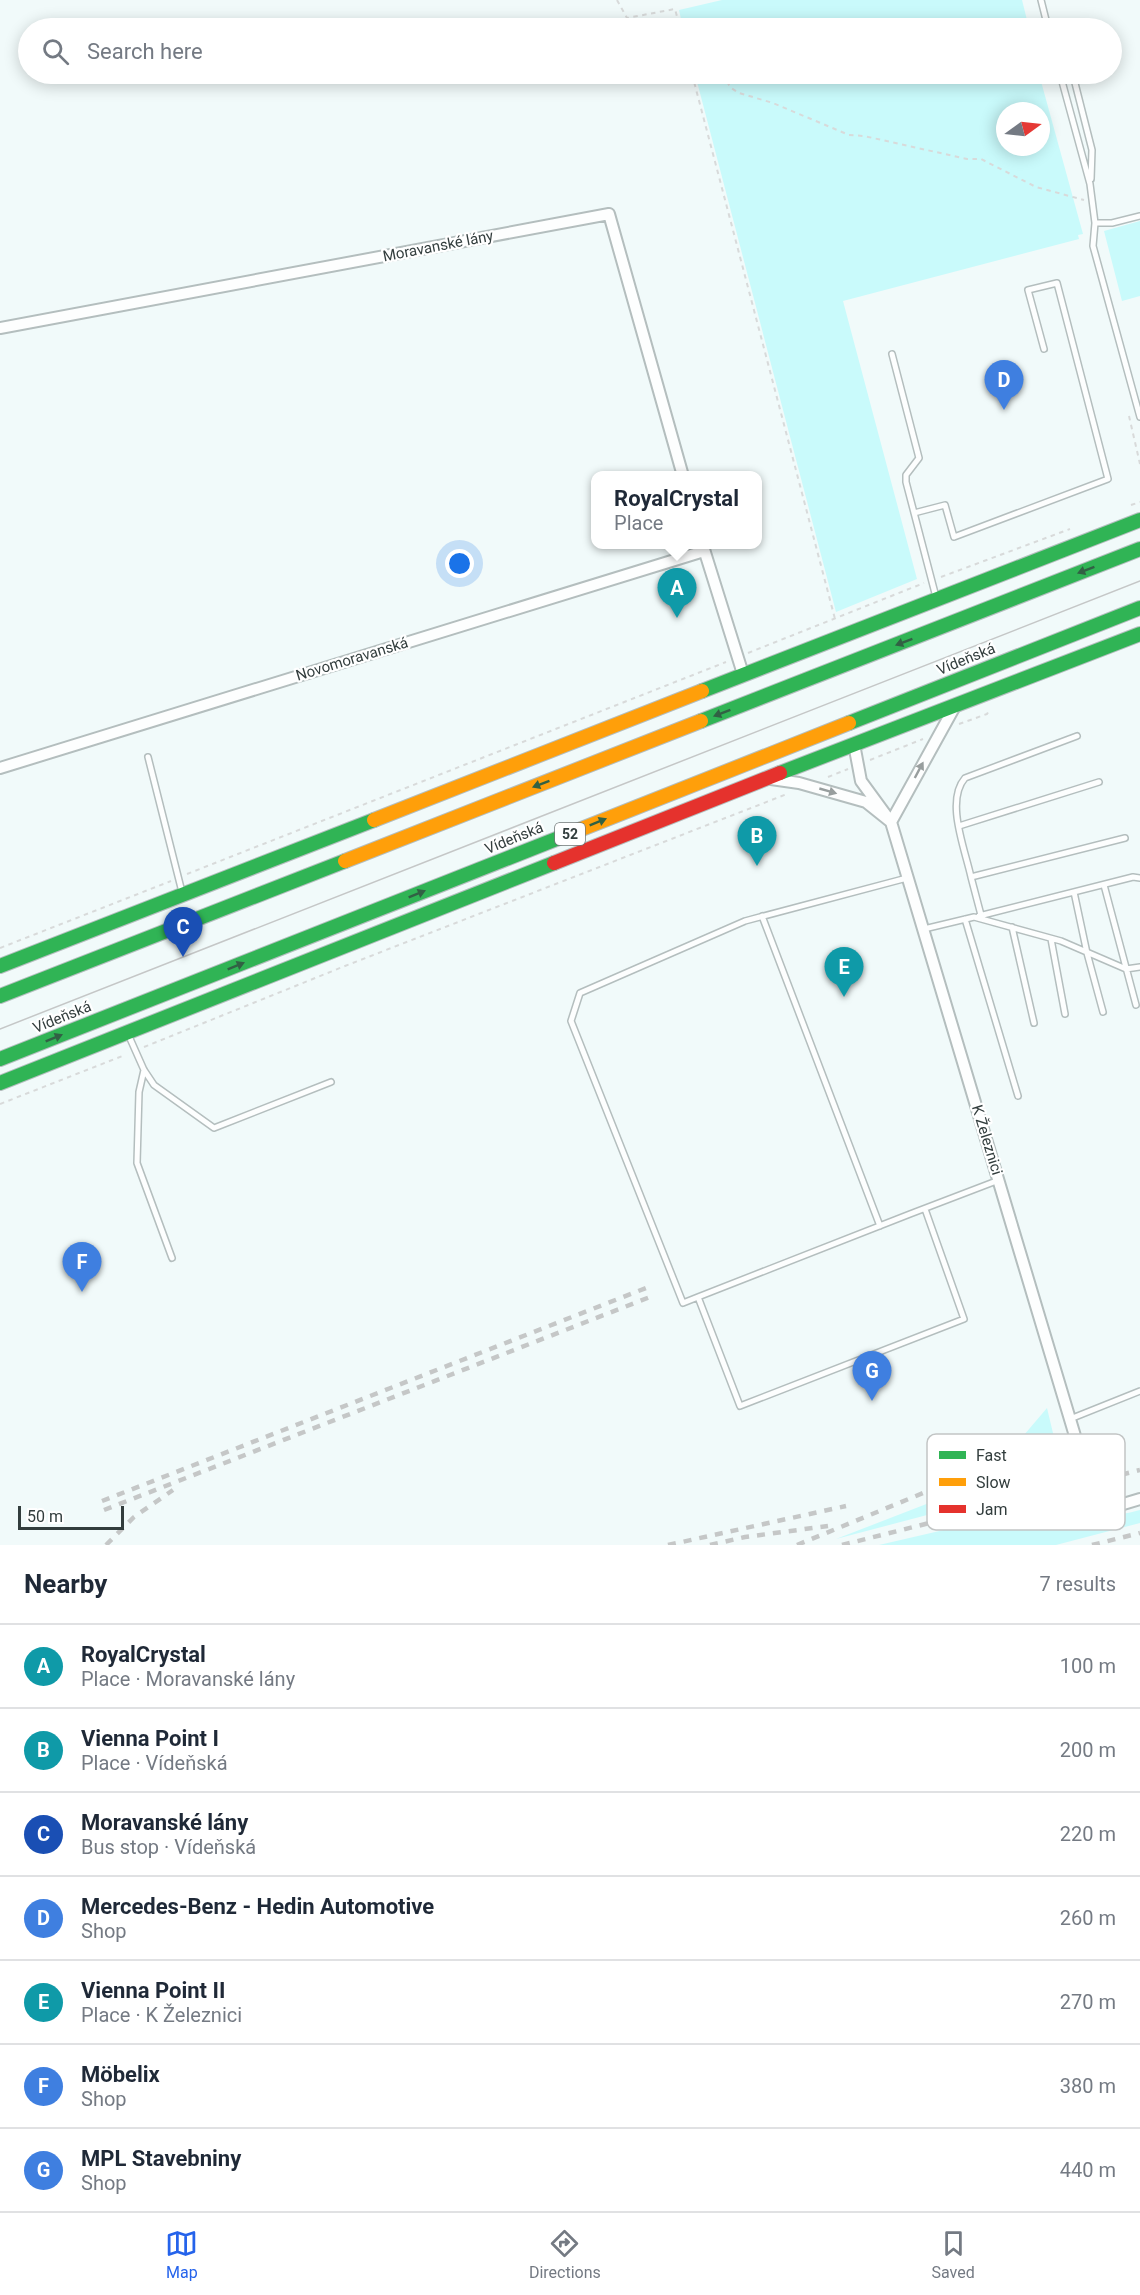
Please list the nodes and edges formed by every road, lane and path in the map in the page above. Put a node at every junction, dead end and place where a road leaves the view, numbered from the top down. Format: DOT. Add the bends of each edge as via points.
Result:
graph roads {
  1 [pos="617,0"];
  2 [pos="1041,0"];
  3 [pos="627,18"];
  4 [pos="627,18"];
  5 [pos="677,18"];
  6 [pos="1046,18"];
  7 [pos="695,84"];
  8 [pos="728,84"];
  9 [pos="1063,84"];
  10 [pos="1075,84"];
  11 [pos="1090,184"];
  12 [pos="1092,201"];
  13 [pos="1140,216"];
  14 [pos="1095,223"];
  15 [pos="0,328"];
  16 [pos="1044,349"];
  17 [pos="892,354"];
  18 [pos="1139,415"];
  19 [pos="1140,464"];
  20 [pos="682,471"];
  21 [pos="1140,502"];
  22 [pos="1131,506"];
  23 [pos="914,513"];
  24 [pos="1140,520"];
  25 [pos="1073,528"];
  26 [pos="700,549"];
  27 [pos="703,549"];
  28 [pos="1140,549"];
  29 [pos="931,580"];
  30 [pos="936,598"];
  31 [pos="1140,608"];
  32 [pos="835,619"];
  33 [pos="1140,634"];
  34 [pos="738,657"];
  35 [pos="743,675"];
  36 [pos="1006,686"];
  37 [pos="955,706"];
  38 [pos="940,731"];
  39 [pos="1077,736"];
  40 [pos="854,744"];
  41 [pos="148,757"];
  42 [pos="858,765"];
  43 [pos="0,768"];
  44 [pos="771,779"];
  45 [pos="1099,782"];
  46 [pos="808,786"];
  47 [pos="891,822"];
  48 [pos="960,826"];
  49 [pos="1125,838"];
  50 [pos="180,877"];
  51 [pos="971,877"];
  52 [pos="909,878"];
  53 [pos="1140,878"];
  54 [pos="1104,885"];
  55 [pos="1074,892"];
  56 [pos="183,894"];
  57 [pos="981,915"];
  58 [pos="762,916"];
  59 [pos="974,917"];
  60 [pos="966,919"];
  61 [pos="1012,927"];
  62 [pos="924,930"];
  63 [pos="1051,939"];
  64 [pos="0,948"];
  65 [pos="1087,953"];
  66 [pos="0,966"];
  67 [pos="1140,967"];
  68 [pos="1126,969"];
  69 [pos="0,996"];
  70 [pos="1136,1005"];
  71 [pos="1103,1012"];
  72 [pos="1065,1014"];
  73 [pos="1034,1023"];
  74 [pos="127,1032"];
  75 [pos="135,1051"];
  76 [pos="0,1059"];
  77 [pos="144,1070"];
  78 [pos="331,1082"];
  79 [pos="0,1083"];
  80 [pos="1018,1096"];
  81 [pos="0,1104"];
  82 [pos="999,1180"];
  83 [pos="925,1209"];
  84 [pos="880,1226"];
  85 [pos="172,1258"];
  86 [pos="698,1297"];
  87 [pos="1140,1391"];
  88 [pos="1070,1419"];
  89 [pos="1074,1434"];
  90 [pos="1140,1499"];
  91 [pos="1125,1503"];
  1 -- 3 [label="path"];
  2 -- 6 [label="lane"];
  4 -- 5 [label="path" via="675,9"];
  7 -- 32 [label="path"];
  8 -- 12 [label="path" via="739,93 849,135 981,159 1036,187"];
  9 -- 11 [label="lane"];
  10 -- 11 [label="lane" via="1092,150"];
  11 -- 12 [label="lane"];
  12 -- 14 [label="lane"];
  13 -- 14 [label="lane"];
  14 -- 18 [label="lane" via="1093,246"];
  15 -- 20 [label="street, Moravanské lány" via="609,214"];
  16 -- 23 [label="lane" via="1028,290 1057,282 1108,479 954,537 945,506"];
  17 -- 23 [label="lane" via="919,458 906,475"];
  18 -- 19 [label="path" via="1128,416"];
  21 -- 22 [label="path"];
  23 -- 29 [label="lane"];
  24 -- 30 [label="main road"];
  25 -- 29 [label="path"];
  26 -- 43 [label="street, Novomoravanská"];
  27 -- 34 [label="street"];
  28 -- 69 [label="main road, one-way"];
  29 -- 30 [label="lane"];
  29 -- 32 [label="path"];
  30 -- 35 [label="main road"];
  76 -- 31 [label="main road, Vídeňská / 52, one-way"];
  32 -- 34 [label="path"];
  33 -- 36 [label="main road"];
  34 -- 35 [label="street"];
  34 -- 50 [label="path"];
  35 -- 56 [label="main road"];
  36 -- 37 [label="main road"];
  36 -- 38 [label="path" via="987,714"];
  37 -- 38 [label="street"];
  37 -- 40 [label="main road"];
  38 -- 42 [label="path"];
  47 -- 38 [label="street, one-way"];
  39 -- 48 [label="lane" via="965,778 958,787 955,806"];
  40 -- 42 [label="street, K Železnici"];
  40 -- 44 [label="main road"];
  41 -- 50 [label="lane"];
  42 -- 46 [label="path"];
  42 -- 47 [label="street, K Železnici" via="861,781"];
  44 -- 46 [label="street"];
  44 -- 74 [label="main road"];
  45 -- 48 [label="lane"];
  46 -- 47 [label="street, one-way" via="866,802"];
  46 -- 75 [label="path"];
  47 -- 52 [label="street, K Železnici"];
  48 -- 51 [label="lane"];
  49 -- 51 [label="lane"];
  50 -- 56 [label="lane"];
  50 -- 64 [label="path"];
  51 -- 57 [label="lane"];
  52 -- 58 [label="lane"];
  52 -- 62 [label="street, K Železnici"];
  53 -- 54 [label="lane"];
  54 -- 55 [label="lane"];
  54 -- 68 [label="lane"];
  55 -- 57 [label="lane"];
  55 -- 65 [label="lane"];
  56 -- 66 [label="main road"];
  57 -- 59 [label="lane"];
  58 -- 84 [label="lane"];
  58 -- 86 [label="lane" via="580,993 571,1021 683,1303"];
  59 -- 60 [label="lane"];
  59 -- 61 [label="lane"];
  60 -- 62 [label="lane"];
  60 -- 80 [label="lane"];
  61 -- 63 [label="lane"];
  61 -- 73 [label="lane"];
  62 -- 82 [label="street, K Železnici"];
  63 -- 65 [label="lane"];
  63 -- 72 [label="lane"];
  65 -- 68 [label="lane"];
  65 -- 71 [label="lane"];
  67 -- 68 [label="lane"];
  68 -- 70 [label="lane"];
  74 -- 75 [label="lane"];
  74 -- 79 [label="main road"];
  75 -- 77 [label="lane"];
  75 -- 81 [label="path"];
  77 -- 78 [label="lane" via="154,1085 214,1128"];
  77 -- 85 [label="lane" via="139,1092 137,1163"];
  82 -- 83 [label="lane"];
  82 -- 88 [label="street, K Železnici"];
  83 -- 84 [label="lane"];
  83 -- 86 [label="lane" via="964,1319 740,1406"];
  84 -- 86 [label="lane"];
  87 -- 88 [label="lane"];
  88 -- 89 [label="street, K Železnici"];
  90 -- 91 [label="street, K Železnici"];
}
